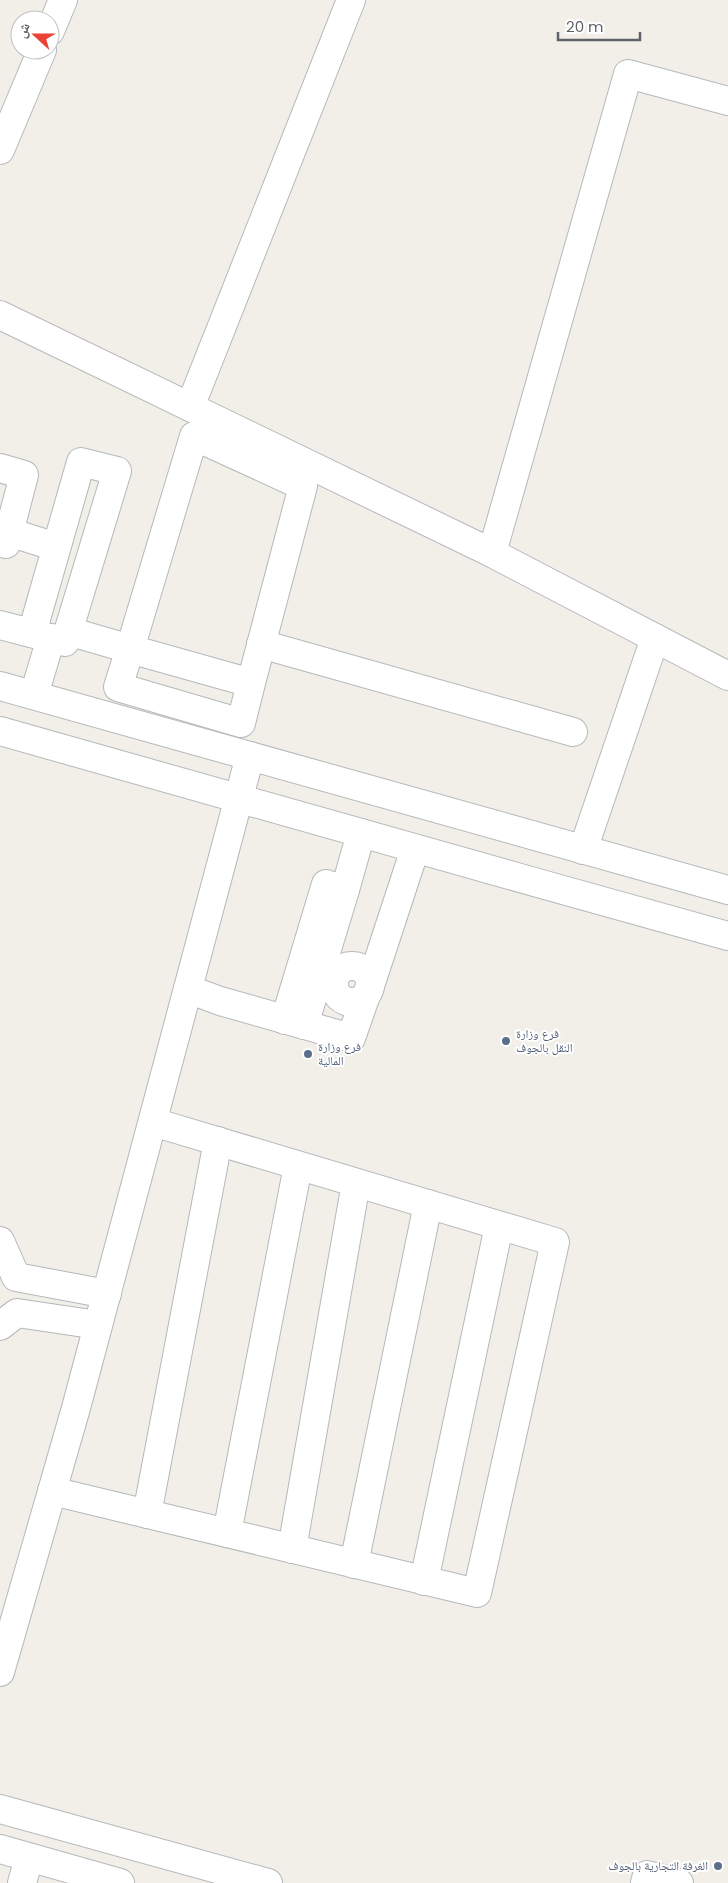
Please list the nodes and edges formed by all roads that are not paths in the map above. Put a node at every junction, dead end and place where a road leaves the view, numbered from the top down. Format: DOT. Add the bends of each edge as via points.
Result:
graph roads {
  1 [pos="351,0"];
  2 [pos="38,60"];
  3 [pos="728,101"];
  4 [pos="0,150"];
  5 [pos="0,316"];
  6 [pos="190,407"];
  7 [pos="0,468"];
  8 [pos="5,537"];
  9 [pos="56,547"];
  10 [pos="492,553"];
  11 [pos="0,625"];
  12 [pos="50,634"];
  13 [pos="655,638"];
  14 [pos="261,644"];
  15 [pos="130,649"];
  16 [pos="728,676"];
  17 [pos="251,683"];
  18 [pos="0,686"];
  19 [pos="34,695"];
  20 [pos="0,731"];
  21 [pos="573,732"];
  22 [pos="250,756"];
  23 [pos="240,798"];
  24 [pos="361,833"];
  25 [pos="415,849"];
  26 [pos="584,850"];
  27 [pos="345,890"];
  28 [pos="728,890"];
  29 [pos="728,936"];
  30 [pos="327,977"];
  31 [pos="188,989"];
  32 [pos="368,992"];
  33 [pos="294,1023"];
  34 [pos="153,1122"];
  35 [pos="218,1142"];
  36 [pos="298,1166"];
  37 [pos="356,1183"];
  38 [pos="428,1204"];
  39 [pos="499,1226"];
  40 [pos="0,1241"];
  41 [pos="8,1283"];
  42 [pos="107,1294"];
  43 [pos="98,1325"];
  44 [pos="0,1326"];
  45 [pos="52,1491"];
  46 [pos="146,1514"];
  47 [pos="227,1533"];
  48 [pos="292,1549"];
  49 [pos="354,1564"];
  50 [pos="424,1581"];
  51 [pos="0,1672"];
  52 [pos="0,1809"];
  53 [pos="0,1849"];
  54 [pos="26,1870"];
  55 [pos="120,1883"];
  56 [pos="268,1883"];
  57 [pos="645,1883"];
  58 [pos="679,1883"];
  1 -- 6 [label="street"];
  2 -- 4 [label="street"];
  3 -- 10 [label="street" via="628,74"];
  5 -- 6 [label="street"];
  6 -- 10 [label="street"];
  7 -- 8 [label="street" via="24,475"];
  8 -- 9 [label="street"];
  9 -- 12 [label="street"];
  9 -- 12 [label="street" via="80,462 117,472"];
  10 -- 13 [label="street"];
  11 -- 12 [label="street"];
  12 -- 15 [label="street"];
  12 -- 19 [label="street"];
  13 -- 16 [label="street"];
  13 -- 26 [label="street"];
  14 -- 15 [label="street" via="303,486 194,436"];
  14 -- 17 [label="street"];
  14 -- 21 [label="street"];
  15 -- 17 [label="street"];
  15 -- 17 [label="street" via="118,687 241,723"];
  18 -- 19 [label="street"];
  19 -- 22 [label="street"];
  20 -- 23 [label="street"];
  22 -- 23 [label="street"];
  22 -- 26 [label="street"];
  23 -- 24 [label="street"];
  23 -- 31 [label="street"];
  24 -- 25 [label="street"];
  24 -- 27 [label="street"];
  25 -- 29 [label="street"];
  25 -- 32 [label="street"];
  26 -- 28 [label="street"];
  27 -- 30 [label="street"];
  27 -- 33 [label="street" via="326,884"];
  30 -- 32 [label="street" via="355,966 367,974"];
  30 -- 33 [label="street"];
  31 -- 33 [label="street"];
  31 -- 34 [label="street"];
  32 -- 33 [label="street" via="351,1038"];
  34 -- 35 [label="street"];
  34 -- 42 [label="street"];
  35 -- 36 [label="street"];
  35 -- 46 [label="street"];
  36 -- 37 [label="street"];
  36 -- 47 [label="street"];
  37 -- 38 [label="street"];
  37 -- 48 [label="street"];
  38 -- 39 [label="street"];
  38 -- 49 [label="street"];
  39 -- 50 [label="street"];
  39 -- 50 [label="street" via="555,1242 477,1593"];
  40 -- 41 [label="street"];
  41 -- 42 [label="street"];
  42 -- 43 [label="street"];
  43 -- 44 [label="street" via="17,1313"];
  43 -- 45 [label="street"];
  45 -- 46 [label="street"];
  45 -- 51 [label="street"];
  46 -- 47 [label="street"];
  47 -- 48 [label="street"];
  48 -- 49 [label="street"];
  49 -- 50 [label="street"];
  52 -- 56 [label="street"];
  53 -- 54 [label="street"];
  54 -- 55 [label="street"];
  57 -- 58 [label="street" via="647,1875"];
}
